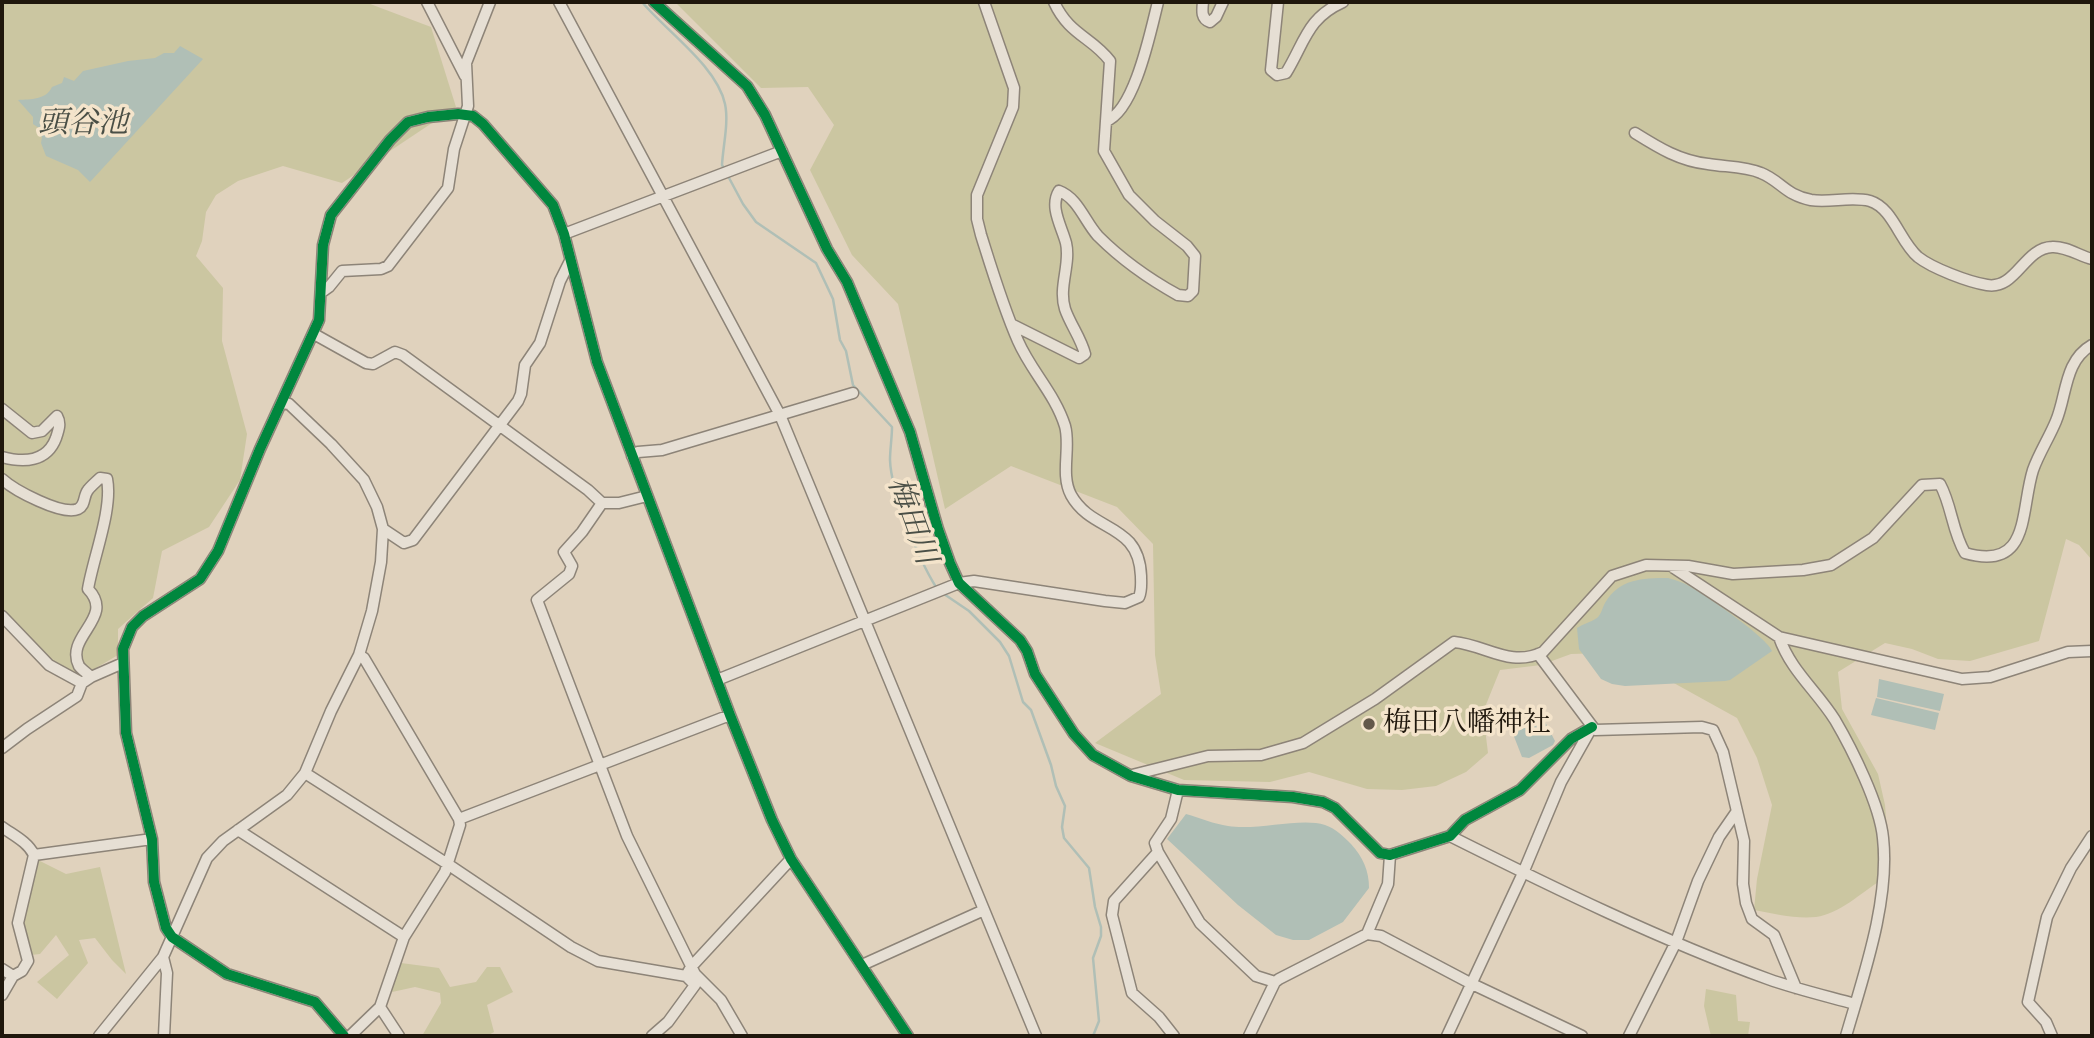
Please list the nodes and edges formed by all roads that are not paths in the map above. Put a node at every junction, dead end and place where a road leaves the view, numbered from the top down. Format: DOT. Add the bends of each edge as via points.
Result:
graph roads {
  1 [pos="427,2"];
  2 [pos="490,2"];
  3 [pos="559,2"];
  4 [pos="654,2"];
  5 [pos="984,2"];
  6 [pos="1054,2"];
  7 [pos="1158,2"];
  8 [pos="1203,2"];
  9 [pos="1223,2"];
  10 [pos="1278,2"];
  11 [pos="1343,2"];
  12 [pos="466,76"];
  13 [pos="464,114"];
  14 [pos="1106,121"];
  15 [pos="1635,133"];
  16 [pos="782,151"];
  17 [pos="665,196"];
  18 [pos="564,234"];
  19 [pos="2092,259"];
  20 [pos="570,261"];
  21 [pos="322,292"];
  22 [pos="1011,324"];
  23 [pos="314,334"];
  24 [pos="2092,345"];
  25 [pos="853,393"];
  26 [pos="283,402"];
  27 [pos="2,409"];
  28 [pos="780,415"];
  29 [pos="498,425"];
  30 [pos="632,456"];
  31 [pos="2,457"];
  32 [pos="2,479"];
  33 [pos="647,496"];
  34 [pos="601,503"];
  35 [pos="383,529"];
  36 [pos="1670,565"];
  37 [pos="960,583"];
  38 [pos="2,616"];
  39 [pos="864,622"];
  40 [pos="1779,637"];
  41 [pos="2092,651"];
  42 [pos="1538,654"];
  43 [pos="359,655"];
  44 [pos="122,663"];
  45 [pos="86,680"];
  46 [pos="717,680"];
  47 [pos="730,715"];
  48 [pos="1592,727"];
  49 [pos="2,748"];
  50 [pos="600,766"];
  51 [pos="305,773"];
  52 [pos="1131,776"];
  53 [pos="1178,790"];
  54 [pos="1737,811"];
  55 [pos="459,819"];
  56 [pos="2,827"];
  57 [pos="238,830"];
  58 [pos="1450,836"];
  59 [pos="2092,836"];
  60 [pos="152,839"];
  61 [pos="1158,852"];
  62 [pos="34,855"];
  63 [pos="1390,855"];
  64 [pos="792,859"];
  65 [pos="446,863"];
  66 [pos="1524,873"];
  67 [pos="984,911"];
  68 [pos="1367,934"];
  69 [pos="172,937"];
  70 [pos="404,937"];
  71 [pos="1676,942"];
  72 [pos="163,957"];
  73 [pos="862,965"];
  74 [pos="2,969"];
  75 [pos="689,971"];
  76 [pos="13,976"];
  77 [pos="1275,982"];
  78 [pos="1470,983"];
  79 [pos="1797,988"];
  80 [pos="2,995"];
  81 [pos="1856,1004"];
  82 [pos="380,1007"];
  83 [pos="99,1036"];
  84 [pos="164,1036"];
  85 [pos="344,1036"];
  86 [pos="350,1036"];
  87 [pos="398,1036"];
  88 [pos="652,1036"];
  89 [pos="742,1036"];
  90 [pos="908,1036"];
  91 [pos="1036,1036"];
  92 [pos="1174,1036"];
  93 [pos="1249,1036"];
  94 [pos="1447,1036"];
  95 [pos="1582,1036"];
  96 [pos="1629,1036"];
  97 [pos="1846,1036"];
  98 [pos="2052,1036"];
  1 -- 12 [label="street"];
  2 -- 12 [label="street" via="466,63"];
  3 -- 17 [label="street"];
  4 -- 16 [label="street" via="747,86"];
  5 -- 22 [label="street" via="1014,88 1013,107 977,194 977,219"];
  6 -- 14 [label="street" via="1068,25 1110,61"];
  7 -- 14 [label="street" via="1136,80 1122,106"];
  8 -- 9 [label="street" via="1202,15 1210,22"];
  10 -- 11 [label="street" via="1271,55 1271,70 1277,75 1286,73 1307,30 1320,15"];
  12 -- 13 [label="street"];
  13 -- 18 [label="street" via="483,124 553,205"];
  13 -- 21 [label="street" via="448,187 391,262 381,269 342,271"];
  13 -- 21 [label="street" via="408,122 390,139 331,215 323,245"];
  14 -- 22 [label="street" via="1104,151 1129,195 1195,256 1193,291 1188,296 1178,295 1118,255 1095,233 1071,198 1059,191 1057,214 1067,245 1064,306 1084,354 1079,358"];
  15 -- 19 [label="street" via="1681,159 1759,172 1793,195 1871,201 1884,211 1917,256 1986,285 1998,285 2012,277 2038,249 2055,246"];
  16 -- 17 [label="street"];
  16 -- 37 [label="street" via="827,249 848,282 910,432 946,552"];
  17 -- 18 [label="street"];
  17 -- 28 [label="street"];
  18 -- 20 [label="street"];
  20 -- 29 [label="street" via="540,343 525,365 521,394"];
  20 -- 30 [label="street" via="597,362"];
  21 -- 23 [label="street"];
  22 -- 37 [label="street" via="1066,429 1072,497 1095,519 1132,542 1141,592 1125,603 974,581"];
  23 -- 26 [label="street"];
  23 -- 29 [label="street" via="373,365 395,352 402,355"];
  24 -- 36 [label="street" via="2073,365 2058,419 2032,472 2025,519 2005,553 1965,553 1940,484 1922,485 1873,538 1831,565 1732,574"];
  25 -- 28 [label="street"];
  26 -- 35 [label="street" via="364,480"];
  26 -- 44 [label="street" via="218,551 200,579 132,627"];
  27 -- 31 [label="street" via="32,433 42,431 57,416 60,422 52,448 41,457"];
  28 -- 30 [label="street"];
  28 -- 39 [label="street"];
  29 -- 34 [label="street"];
  29 -- 35 [label="street" via="413,540 404,543"];
  30 -- 33 [label="street"];
  32 -- 45 [label="street" via="54,507 77,510 86,491 100,478 107,478 104,523 88,589 96,609 76,645"];
  33 -- 34 [label="street"];
  33 -- 46 [label="street"];
  34 -- 50 [label="street" via="564,552 572,566 569,574 537,600"];
  35 -- 43 [label="street" via="372,611"];
  36 -- 40 [label="street"];
  36 -- 42 [label="street" via="1646,565 1612,576"];
  37 -- 39 [label="street"];
  37 -- 52 [label="street" via="1020,640 1035,674 1082,743 1102,761"];
  38 -- 45 [label="street" via="49,665"];
  39 -- 46 [label="street"];
  39 -- 67 [label="street"];
  40 -- 41 [label="street" via="1962,679 1990,677 2068,652"];
  40 -- 81 [label="street" via="1784,655 1834,720 1880,818 1882,887 1870,963"];
  42 -- 48 [label="street"];
  42 -- 52 [label="street" via="1510,658 1454,642 1303,743 1261,755 1208,756"];
  43 -- 51 [label="street"];
  43 -- 55 [label="street"];
  44 -- 45 [label="street"];
  44 -- 60 [label="street" via="126,733"];
  45 -- 49 [label="street" via="77,696"];
  46 -- 47 [label="street"];
  47 -- 50 [label="street"];
  47 -- 64 [label="street"];
  48 -- 54 [label="street" via="1713,730"];
  48 -- 58 [label="street" via="1571,739 1520,790 1465,820"];
  48 -- 66 [label="street" via="1561,782"];
  50 -- 55 [label="street"];
  50 -- 75 [label="street"];
  51 -- 57 [label="street" via="287,795"];
  51 -- 65 [label="street"];
  52 -- 53 [label="street"];
  53 -- 61 [label="street" via="1171,819 1155,843"];
  53 -- 63 [label="street" via="1323,802 1335,808 1380,853"];
  54 -- 71 [label="street" via="1698,881"];
  54 -- 79 [label="street" via="1744,841 1746,903 1752,919 1774,935"];
  55 -- 65 [label="street"];
  56 -- 62 [label="street"];
  57 -- 69 [label="street" via="207,858"];
  57 -- 70 [label="street"];
  58 -- 63 [label="street"];
  58 -- 66 [label="street"];
  59 -- 98 [label="street" via="2047,917 2028,1002"];
  60 -- 62 [label="street"];
  60 -- 69 [label="street" via="154,882"];
  61 -- 77 [label="street" via="1200,923 1256,976"];
  61 -- 92 [label="street" via="1114,901 1112,915 1132,993"];
  62 -- 76 [label="street" via="18,923 28,961"];
  63 -- 68 [label="street" via="1388,884"];
  64 -- 73 [label="street"];
  64 -- 75 [label="street"];
  65 -- 70 [label="street"];
  65 -- 75 [label="street" via="598,961"];
  66 -- 71 [label="street"];
  66 -- 78 [label="street"];
  67 -- 73 [label="street"];
  67 -- 91 [label="street"];
  68 -- 77 [label="street"];
  68 -- 78 [label="street" via="1381,936"];
  69 -- 72 [label="street"];
  69 -- 85 [label="street" via="227,974 315,1003"];
  70 -- 82 [label="street"];
  71 -- 79 [label="street"];
  71 -- 96 [label="street"];
  72 -- 83 [label="street"];
  72 -- 84 [label="street" via="167,974"];
  73 -- 90 [label="street"];
  74 -- 76 [label="street"];
  75 -- 88 [label="street" via="695,985"];
  75 -- 89 [label="street" via="722,1000"];
  76 -- 80 [label="street"];
  77 -- 93 [label="street"];
  78 -- 94 [label="street"];
  78 -- 95 [label="street"];
  79 -- 81 [label="street"];
  81 -- 97 [label="street"];
  82 -- 86 [label="street"];
  82 -- 87 [label="street"];
}
